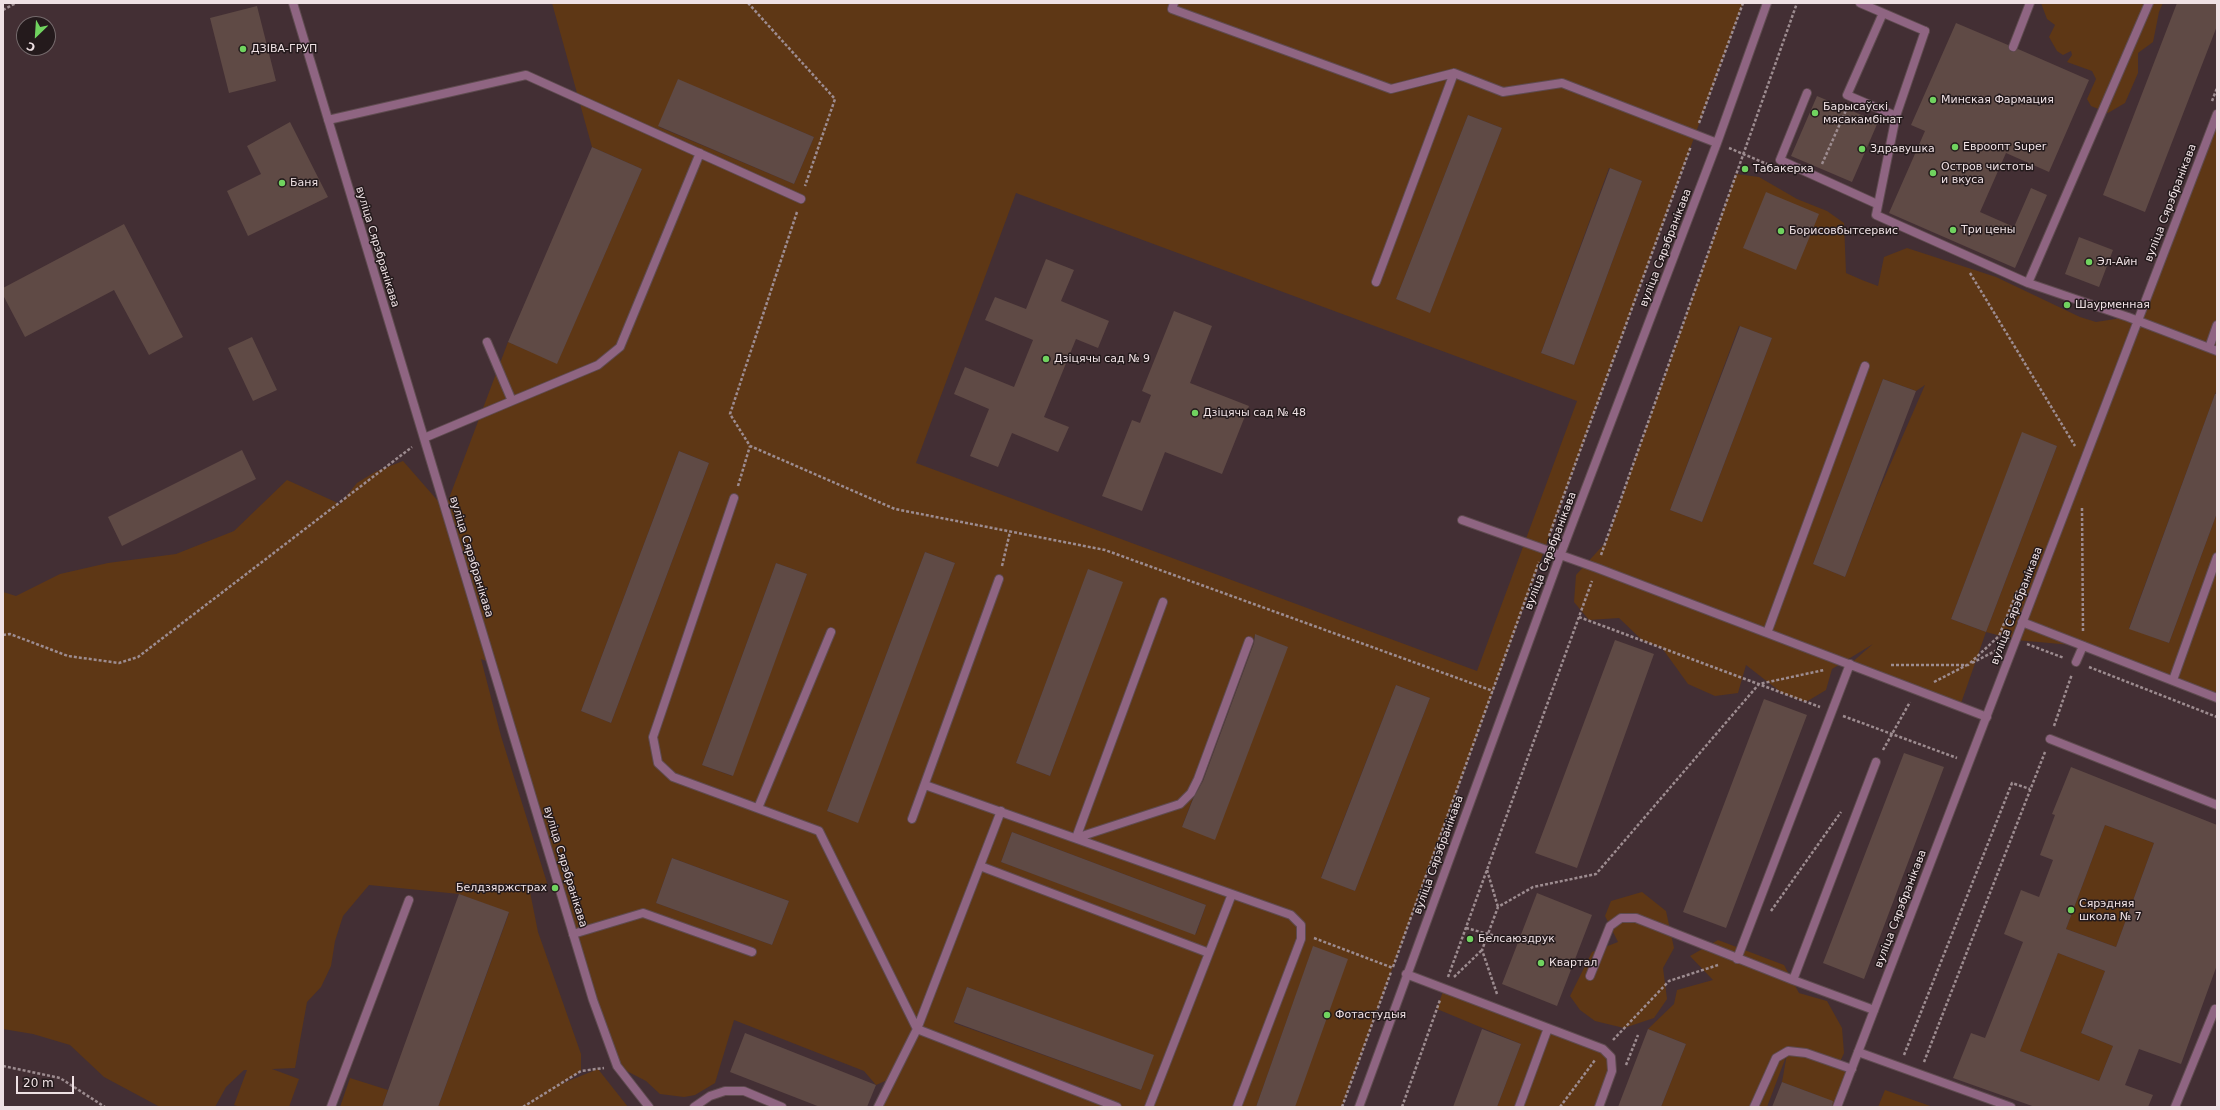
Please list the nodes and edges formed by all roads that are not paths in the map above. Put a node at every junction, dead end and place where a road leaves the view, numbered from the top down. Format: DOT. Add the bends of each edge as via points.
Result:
graph roads {
  1 [pos="292,3"];
  2 [pos="1174,3"];
  3 [pos="1766,3"];
  4 [pos="1860,3"];
  5 [pos="2030,3"];
  6 [pos="2149,3"];
  7 [pos="1883,13"];
  8 [pos="2012,47"];
  9 [pos="1454,73"];
  10 [pos="1807,93"];
  11 [pos="2217,114"];
  12 [pos="1896,116"];
  13 [pos="328,120"];
  14 [pos="1717,144"];
  15 [pos="700,153"];
  16 [pos="801,199"];
  17 [pos="1877,204"];
  18 [pos="1376,282"];
  19 [pos="2028,283"];
  20 [pos="2137,321"];
  21 [pos="2217,325"];
  22 [pos="486,342"];
  23 [pos="2208,348"];
  24 [pos="2217,351"];
  25 [pos="1864,366"];
  26 [pos="512,401"];
  27 [pos="424,438"];
  28 [pos="734,498"];
  29 [pos="1462,520"];
  30 [pos="1560,556"];
  31 [pos="2217,557"];
  32 [pos="998,579"];
  33 [pos="1163,602"];
  34 [pos="2022,622"];
  35 [pos="831,632"];
  36 [pos="1767,633"];
  37 [pos="1249,641"];
  38 [pos="2083,646"];
  39 [pos="2076,662"];
  40 [pos="1850,664"];
  41 [pos="2173,680"];
  42 [pos="2217,698"];
  43 [pos="1987,717"];
  44 [pos="2050,739"];
  45 [pos="1876,762"];
  46 [pos="925,785"];
  47 [pos="2217,804"];
  48 [pos="758,808"];
  49 [pos="1001,811"];
  50 [pos="912,819"];
  51 [pos="1076,838"];
  52 [pos="980,866"];
  53 [pos="1232,894"];
  54 [pos="409,900"];
  55 [pos="573,934"];
  56 [pos="752,952"];
  57 [pos="1209,953"];
  58 [pos="1737,959"];
  59 [pos="1406,974"];
  60 [pos="1590,976"];
  61 [pos="1793,980"];
  62 [pos="1874,1010"];
  63 [pos="2217,1010"];
  64 [pos="1548,1028"];
  65 [pos="917,1029"];
  66 [pos="1858,1052"];
  67 [pos="1852,1069"];
  68 [pos="331,1107"];
  69 [pos="649,1107"];
  70 [pos="694,1107"];
  71 [pos="782,1107"];
  72 [pos="878,1107"];
  73 [pos="1117,1107"];
  74 [pos="1149,1107"];
  75 [pos="1238,1107"];
  76 [pos="1358,1107"];
  77 [pos="1519,1107"];
  78 [pos="1599,1107"];
  79 [pos="1754,1107"];
  80 [pos="1837,1107"];
  81 [pos="2011,1107"];
  82 [pos="2176,1107"];
  1 -- 13 [label="street, вуліца Сярэбранікава"];
  2 -- 9 [label="street" via="1172,9 1391,89"];
  3 -- 14 [label="street, вуліца Сярэбранікава"];
  4 -- 7 [label="street"];
  5 -- 8 [label="street"];
  6 -- 19 [label="street"];
  7 -- 12 [label="street" via="1924,31"];
  7 -- 12 [label="street" via="1847,95"];
  9 -- 14 [label="street" via="1503,92 1562,83"];
  9 -- 18 [label="street"];
  10 -- 17 [label="street" via="1780,160"];
  11 -- 20 [label="street, вуліца Сярэбранікава"];
  12 -- 17 [label="street"];
  13 -- 15 [label="street" via="526,74"];
  13 -- 27 [label="street, вуліца Сярэбранікава"];
  14 -- 30 [label="street, вуліца Сярэбранікава"];
  15 -- 16 [label="street"];
  15 -- 26 [label="street" via="620,346 598,365"];
  17 -- 19 [label="street" via="1876,215"];
  19 -- 20 [label="street"];
  20 -- 23 [label="street"];
  20 -- 34 [label="street, вуліца Сярэбранікава"];
  21 -- 23 [label="street"];
  22 -- 26 [label="street"];
  23 -- 24 [label="street"];
  25 -- 36 [label="street"];
  26 -- 27 [label="street"];
  27 -- 55 [label="street, вуліца Сярэбранікава"];
  28 -- 48 [label="street" via="653,737 658,763 673,777"];
  29 -- 30 [label="street"];
  30 -- 36 [label="street"];
  30 -- 59 [label="street, вуліца Сярэбранікава"];
  31 -- 41 [label="street"];
  32 -- 46 [label="street"];
  33 -- 51 [label="street"];
  34 -- 38 [label="street"];
  34 -- 43 [label="street, вуліца Сярэбранікава"];
  35 -- 48 [label="street"];
  36 -- 40 [label="street"];
  37 -- 51 [label="street" via="1191,793 1180,804"];
  38 -- 39 [label="street"];
  38 -- 41 [label="street"];
  40 -- 43 [label="street"];
  40 -- 58 [label="street"];
  41 -- 42 [label="street"];
  43 -- 62 [label="street, вуліца Сярэбранікава"];
  44 -- 47 [label="street"];
  45 -- 61 [label="street"];
  46 -- 49 [label="street"];
  46 -- 50 [label="street"];
  48 -- 65 [label="street" via="819,831"];
  49 -- 51 [label="street"];
  49 -- 52 [label="street"];
  51 -- 53 [label="street"];
  52 -- 57 [label="street"];
  52 -- 65 [label="street"];
  53 -- 57 [label="street"];
  53 -- 75 [label="street" via="1290,915 1301,925 1301,938"];
  54 -- 68 [label="street"];
  55 -- 56 [label="street" via="643,913"];
  55 -- 69 [label="street, вуліца Сярэбранікава" via="617,1066"];
  57 -- 74 [label="street"];
  58 -- 60 [label="street" via="1636,918 1621,918 1610,926"];
  58 -- 61 [label="street"];
  59 -- 64 [label="street"];
  59 -- 76 [label="street, вуліца Сярэбранікава"];
  61 -- 62 [label="street"];
  62 -- 66 [label="street, вуліца Сярэбранікава"];
  63 -- 82 [label="street" via="2215,1009"];
  64 -- 77 [label="street"];
  64 -- 78 [label="street" via="1604,1050 1611,1057 1612,1071"];
  65 -- 72 [label="street"];
  65 -- 73 [label="street"];
  66 -- 67 [label="street, вуліца Сярэбранікава"];
  66 -- 81 [label="street"];
  67 -- 79 [label="street" via="1806,1053 1788,1051 1776,1058"];
  67 -- 80 [label="street, вуліца Сярэбранікава"];
  70 -- 71 [label="street" via="710,1096 725,1091 744,1091"];
}
